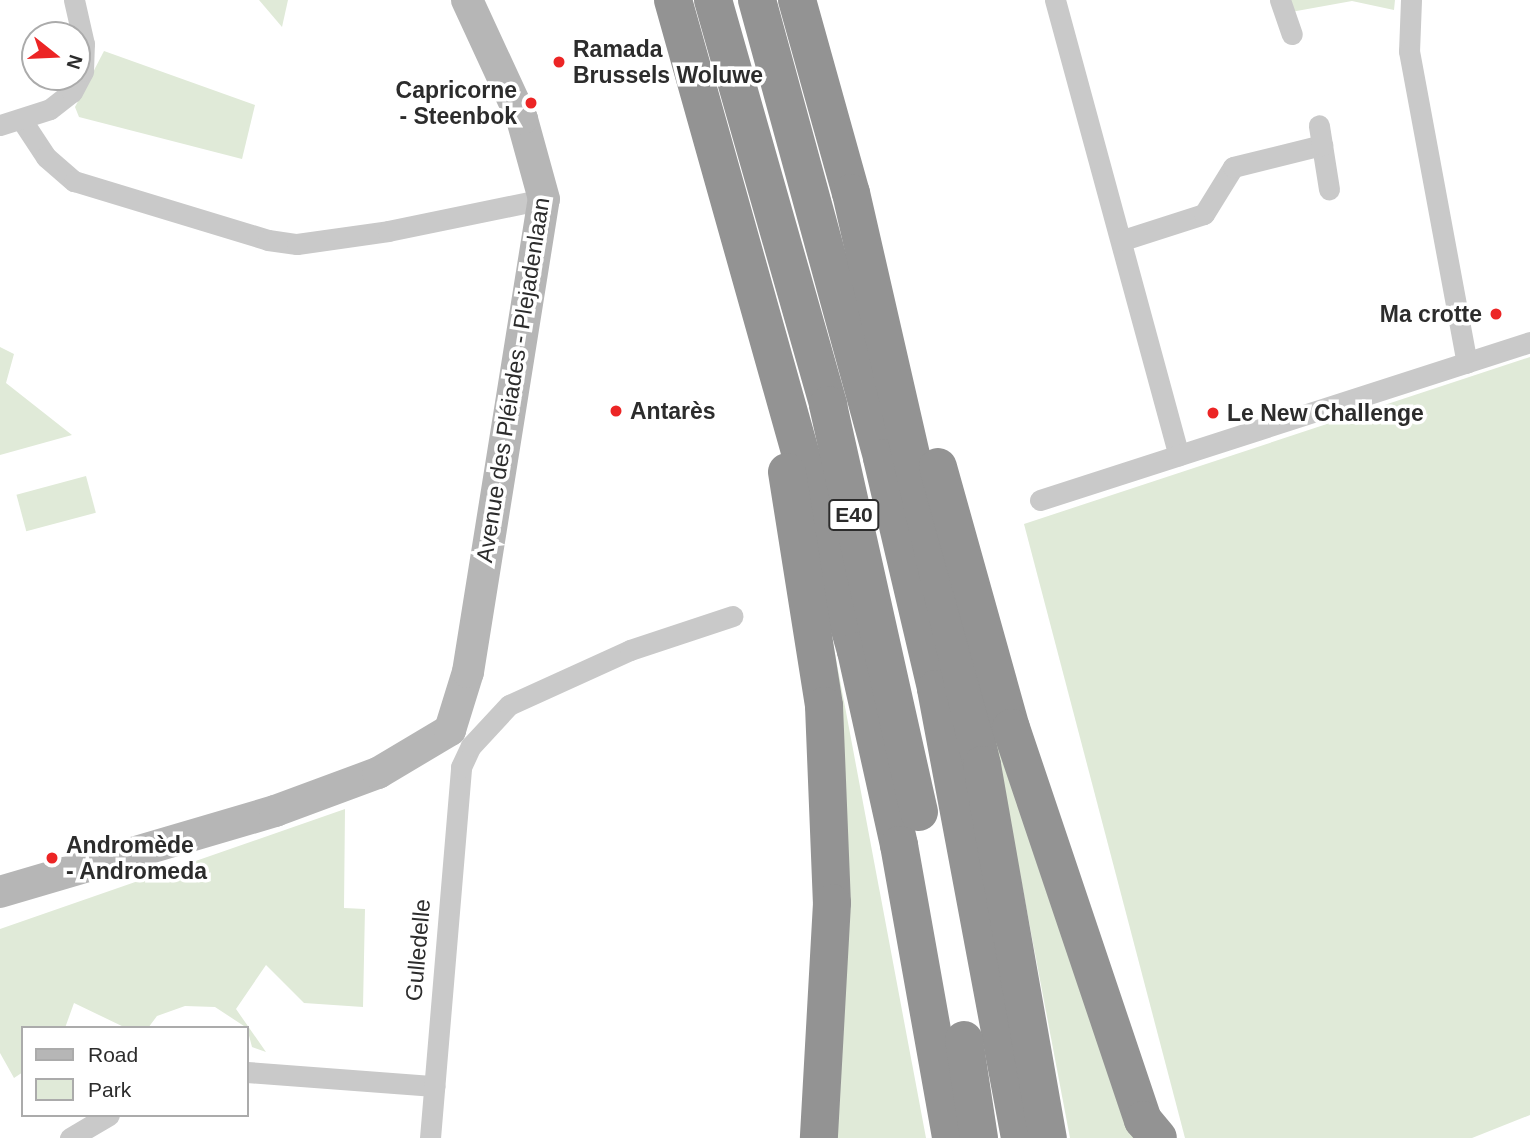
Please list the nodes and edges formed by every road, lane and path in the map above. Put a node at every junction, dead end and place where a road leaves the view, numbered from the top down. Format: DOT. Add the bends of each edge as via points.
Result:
graph roads {
  1 [pos="74,0"];
  2 [pos="467,0"];
  3 [pos="673,0"];
  4 [pos="713,0"];
  5 [pos="757,0"];
  6 [pos="797,0"];
  7 [pos="1055,0"];
  8 [pos="1280,0"];
  9 [pos="1411,0"];
  10 [pos="1292,34"];
  11 [pos="23,122"];
  12 [pos="0,125"];
  13 [pos="1329,189"];
  14 [pos="851,193"];
  15 [pos="544,199"];
  16 [pos="1123,240"];
  17 [pos="1530,342"];
  18 [pos="1468,363"];
  19 [pos="779,389"];
  20 [pos="1179,455"];
  21 [pos="1040,500"];
  22 [pos="733,616"];
  23 [pos="0,892"];
  24 [pos="248,1072"];
  25 [pos="434,1086"];
  26 [pos="105,1117"];
  27 [pos="70,1138"];
  28 [pos="430,1138"];
  29 [pos="818,1138"];
  30 [pos="951,1138"];
  31 [pos="979,1138"];
  32 [pos="1020,1138"];
  33 [pos="1048,1138"];
  34 [pos="1158,1138"];
  1 -- 11 [label="street" via="83,71 72,92"];
  2 -- 15 [label="street, Avenue des Pléiades - Plejadenlaan" via="522,119"];
  3 -- 19 [label="highway, E40"];
  4 -- 31 [label="highway, E40" via="831,418 925,841"];
  5 -- 32 [label="highway, E40" via="920,621"];
  6 -- 14 [label="highway"];
  7 -- 16 [label="street"];
  8 -- 10 [label="street"];
  9 -- 18 [label="street" via="1409,51"];
  11 -- 12 [label="street"];
  11 -- 15 [label="street" via="46,157 74,181 268,240 297,244 388,231"];
  13 -- 16 [label="street" via="1321,135 1233,167 1204,214"];
  14 -- 33 [label="highway" via="982,765"];
  14 -- 34 [label="highway" via="889,286 1015,741 1143,1120"];
  15 -- 23 [label="street, Avenue des Pléiades - Plejadenlaan" via="467,672 450,730 377,773 275,811"];
  16 -- 20 [label="street"];
  17 -- 18 [label="street"];
  18 -- 20 [label="street"];
  19 -- 29 [label="highway" via="824,706 832,903"];
  19 -- 30 [label="highway, E40" via="812,481 856,651"];
  20 -- 21 [label="street"];
  22 -- 25 [label="street, Gulledelle" via="630,650 509,705 483,727 461,767"];
  24 -- 25 [label="street"];
  25 -- 28 [label="street, Gulledelle"];
  26 -- 27 [label="street"];
}
